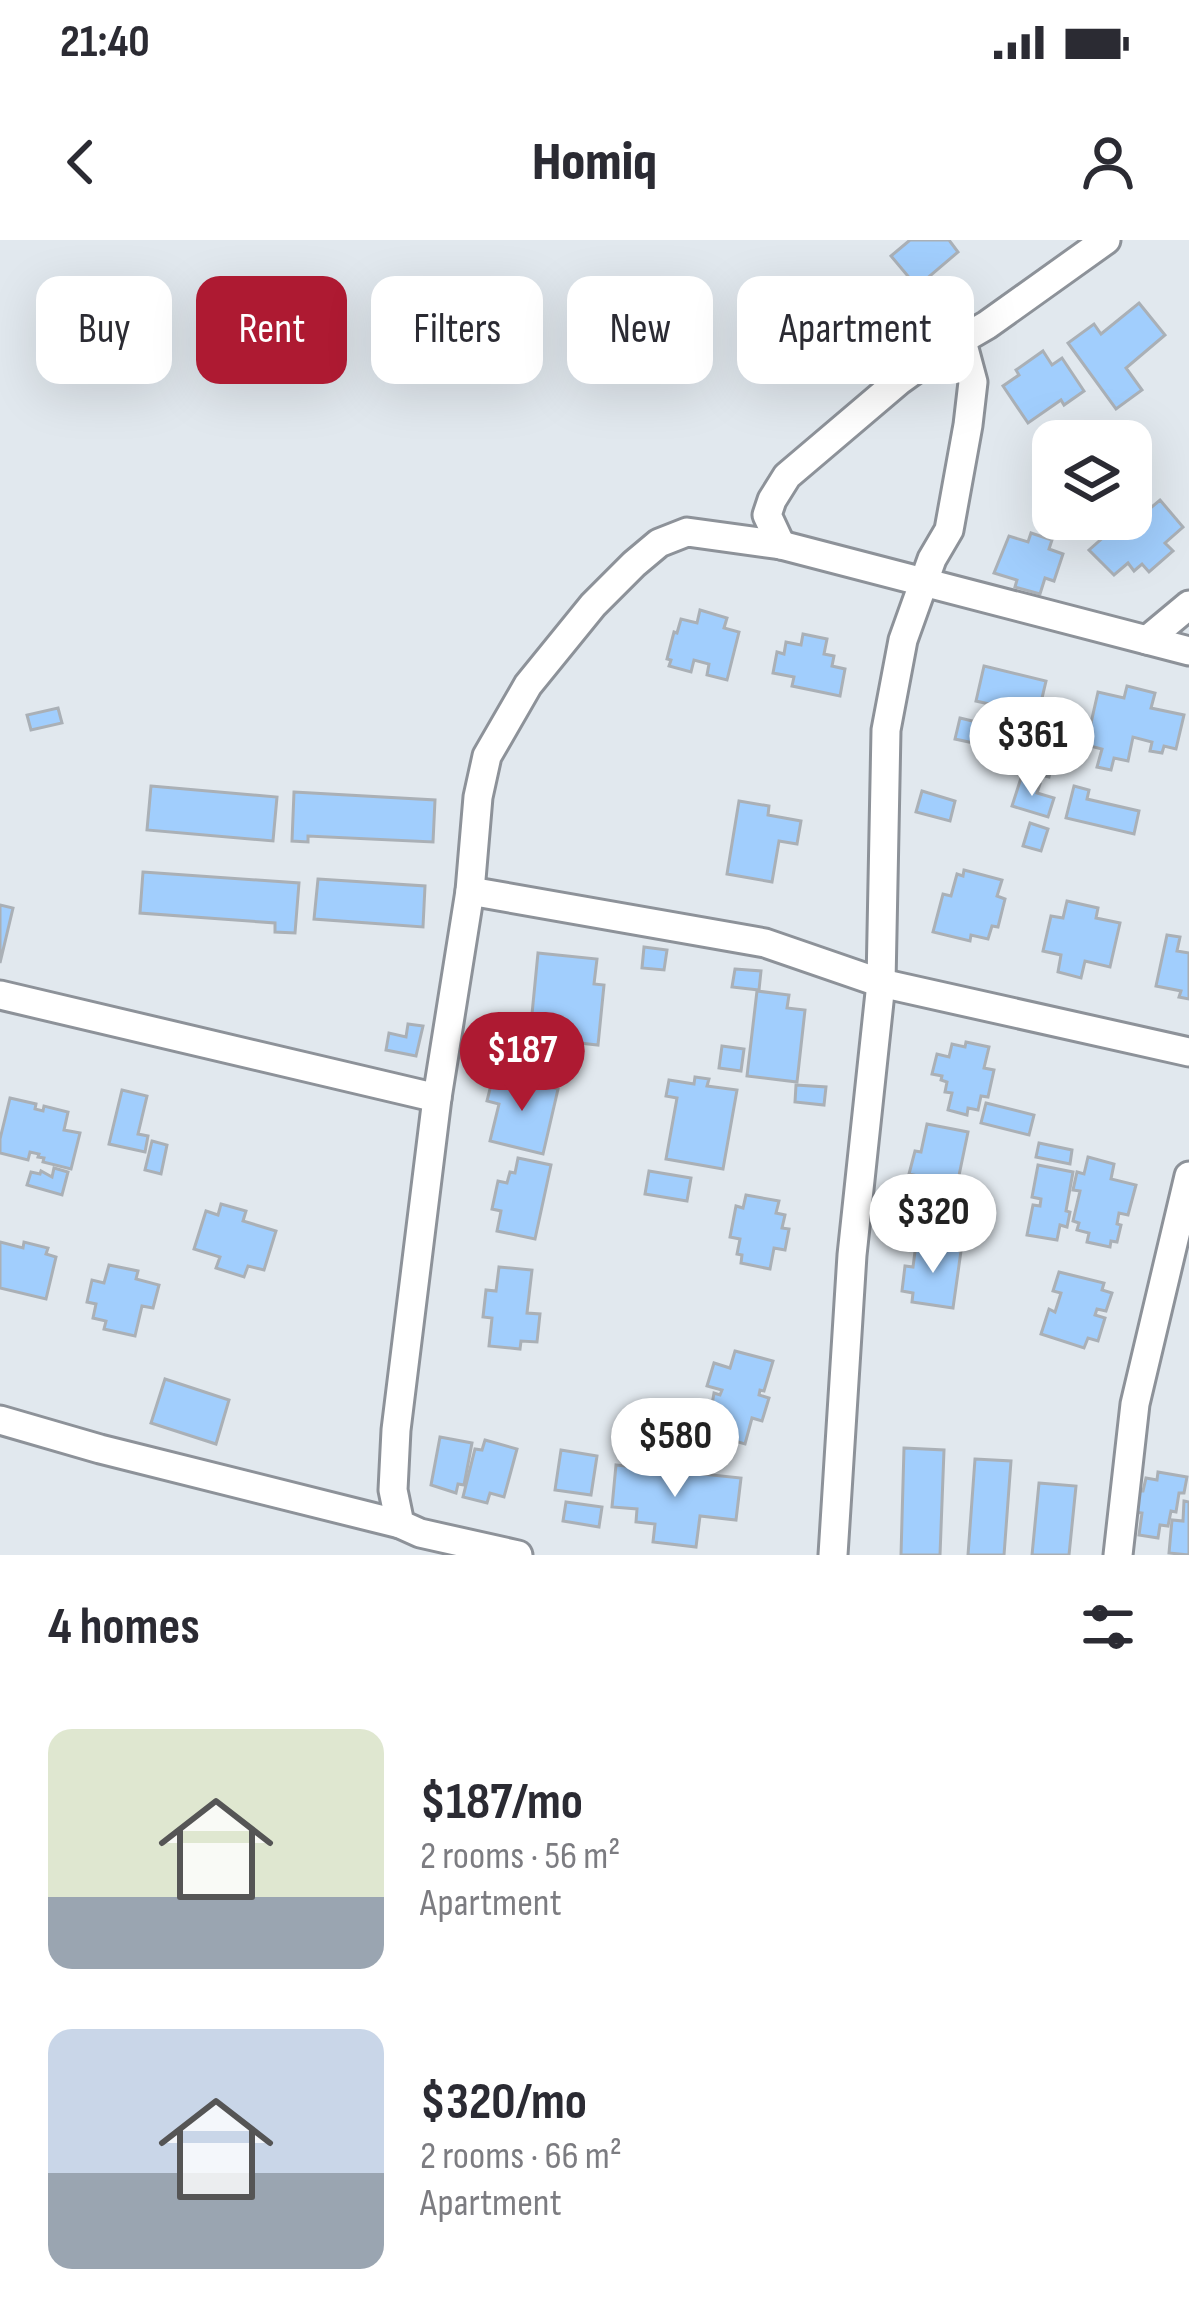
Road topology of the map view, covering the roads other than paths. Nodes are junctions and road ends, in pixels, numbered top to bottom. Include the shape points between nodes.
1 (1106, 240) edge
2 (974, 333) edge
3 (895, 384) edge
4 (973, 384) edge
5 (781, 545) junction
6 (922, 583) junction
7 (1189, 605) edge
8 (1148, 640) junction
9 (1189, 651) edge
10 (470, 891) junction
11 (881, 983) junction
12 (0, 995) edge
13 (1189, 1052) edge
14 (437, 1098) junction
15 (1189, 1176) edge
16 (0, 1420) edge
17 (400, 1524) junction
18 (518, 1555) edge
19 (833, 1555) edge
20 (1118, 1555) edge

1 - 2 street
3 - 5 street via 787,476 767,515
4 - 6 street via 949,530
5 - 6 street
5 - 10 street via 687,532 658,543 593,605 529,685 487,756
6 - 8 street
6 - 11 street via 886,730
7 - 8 street
8 - 9 street
10 - 11 street via 765,944
10 - 14 street
11 - 13 street
11 - 19 street via 852,1255
12 - 14 street
14 - 17 street via 396,1430
15 - 20 street via 1135,1404
16 - 17 street
17 - 18 street

